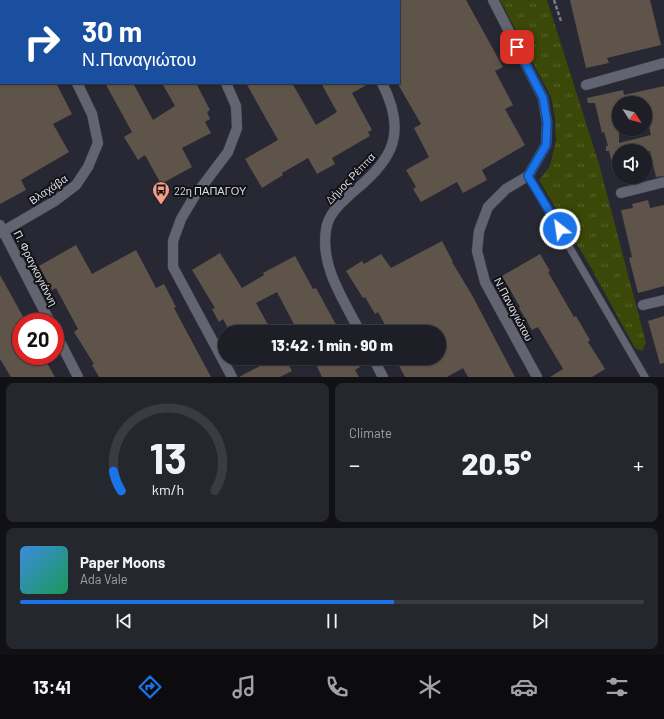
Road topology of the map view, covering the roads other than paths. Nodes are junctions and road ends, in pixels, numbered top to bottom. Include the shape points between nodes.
1 (493, 0) edge
2 (664, 63) edge
3 (77, 84) edge
4 (226, 84) edge
5 (382, 84) edge
6 (586, 84) dead end
7 (528, 176) junction
8 (664, 182) edge
9 (621, 193) dead end
10 (1, 230) edge
11 (664, 300) edge
12 (643, 305) dead end
13 (45, 313) edge
14 (356, 325) edge
15 (64, 350) edge
16 (377, 365) edge
17 (78, 377) edge
18 (232, 377) edge
19 (383, 377) edge
20 (536, 377) edge
21 (645, 377) edge

1 - 7 street, Ν.Παναγιώτου via 543,98 547,122 546,145
2 - 6 street
3 - 10 street, Βλαχάβα via 92,114 98,143 88,167 76,185 55,201
4 - 18 street via 236,106 237,128 228,152 181,219 173,241 172,267
5 - 14 street, Δήμος Ρέππα via 392,108 395,129 390,150 382,165 332,213 326,229 325,252 329,271
7 - 20 street, Ν.Παναγιώτου via 506,189 488,207 479,231 477,252 485,282
7 - 21 lane
8 - 9 street
10 - 13 street, Π. Φραγκογιάννη
11 - 12 street
15 - 17 street
16 - 19 street

